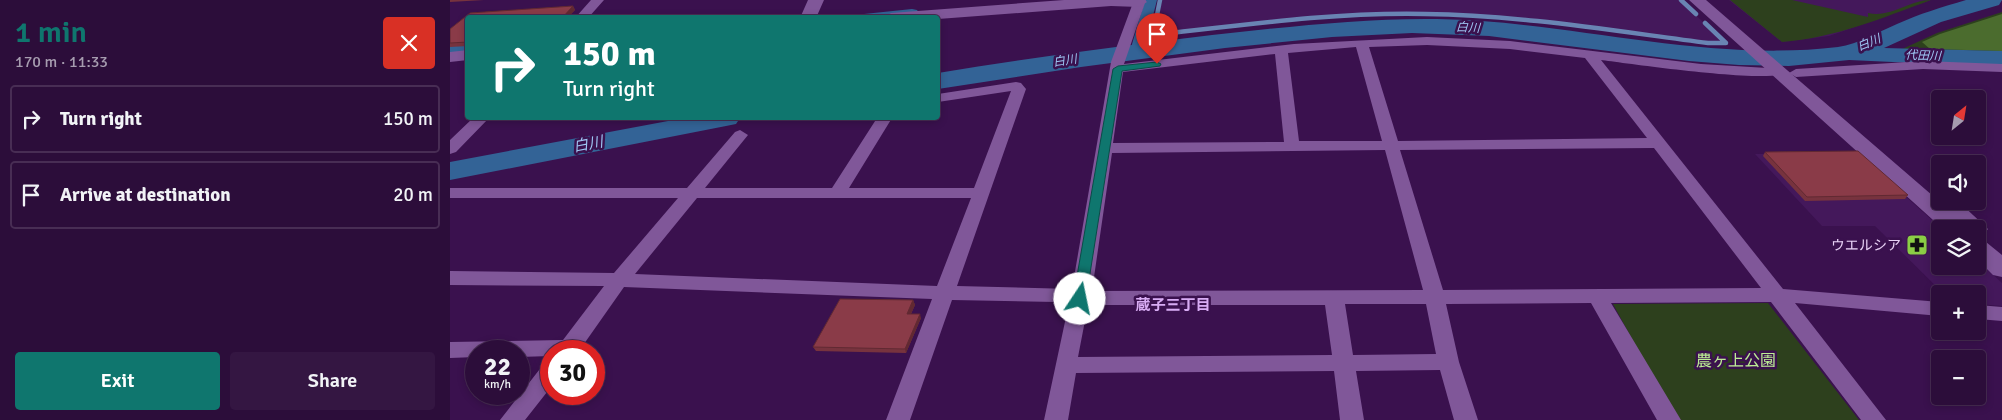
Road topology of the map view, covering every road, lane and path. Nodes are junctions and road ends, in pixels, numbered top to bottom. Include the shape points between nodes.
1 (598, 0) edge
2 (816, 0) edge
3 (1697, 0) edge
4 (1712, 0) edge
5 (1140, 1) edge
6 (584, 15) edge
7 (809, 15) edge
8 (930, 15) edge
9 (1362, 44) junction
10 (1281, 50) junction
11 (465, 55) edge
12 (1590, 55) junction
13 (450, 57) edge
14 (1119, 59) junction
15 (1776, 63) junction
16 (2002, 68) edge
17 (940, 98) edge
18 (479, 120) edge
19 (883, 120) edge
20 (740, 135) dead end
21 (1657, 143) junction
22 (1390, 146) junction
23 (1292, 147) junction
24 (1104, 148) junction
25 (450, 149) edge
26 (1931, 190) edge
27 (838, 192) junction
28 (450, 193) edge
29 (692, 193) junction
30 (980, 193) junction
31 (1955, 210) edge
32 (1946, 220) edge
33 (1966, 220) edge
34 (1986, 237) edge
35 (2002, 251) edge
36 (1986, 254) edge
37 (2002, 269) edge
38 (450, 278) edge
39 (619, 280) junction
40 (946, 293) junction
41 (1596, 295) junction
42 (1777, 295) junction
43 (1334, 298) junction
44 (1435, 298) junction
45 (1080, 299) junction
46 (1931, 308) edge
47 (1986, 313) edge
48 (2002, 314) edge
49 (575, 340) edge
50 (450, 350) edge
51 (540, 350) edge
52 (1448, 362) junction
53 (1343, 363) junction
54 (1066, 365) junction
55 (540, 385) edge
56 (512, 420) edge
57 (898, 420) edge
58 (1056, 420) edge
59 (1352, 420) edge
60 (1466, 420) edge
61 (1669, 420) edge
62 (1874, 420) edge

1 - 6 street
2 - 7 street
3 - 15 street
4 - 15 street
5 - 8 street
5 - 14 street
9 - 10 street
9 - 12 street via 1470,42
9 - 22 street
10 - 14 street
10 - 23 street
11 - 13 street
12 - 15 street via 1712,70
12 - 21 street
14 - 24 street
15 - 16 street
15 - 26 street
15 - 32 street
17 - 30 street via 1019,88
18 - 25 street
19 - 27 street
20 - 29 street
21 - 22 street
21 - 42 street
22 - 23 street
22 - 44 street
23 - 24 street
24 - 45 street
27 - 29 street
27 - 30 street
28 - 29 street
29 - 39 street
30 - 40 street
31 - 33 street
34 - 35 street
36 - 37 street
38 - 39 street
39 - 40 street
39 - 49 street
40 - 45 street via 1057,295
40 - 57 street
41 - 42 street
41 - 44 street
41 - 61 street
42 - 46 street
42 - 62 street
43 - 44 street
43 - 45 street
43 - 53 street
44 - 52 street
45 - 54 street
47 - 48 street
50 - 51 street
52 - 53 street
52 - 60 street
53 - 54 street
53 - 59 street
54 - 58 street
55 - 56 street

